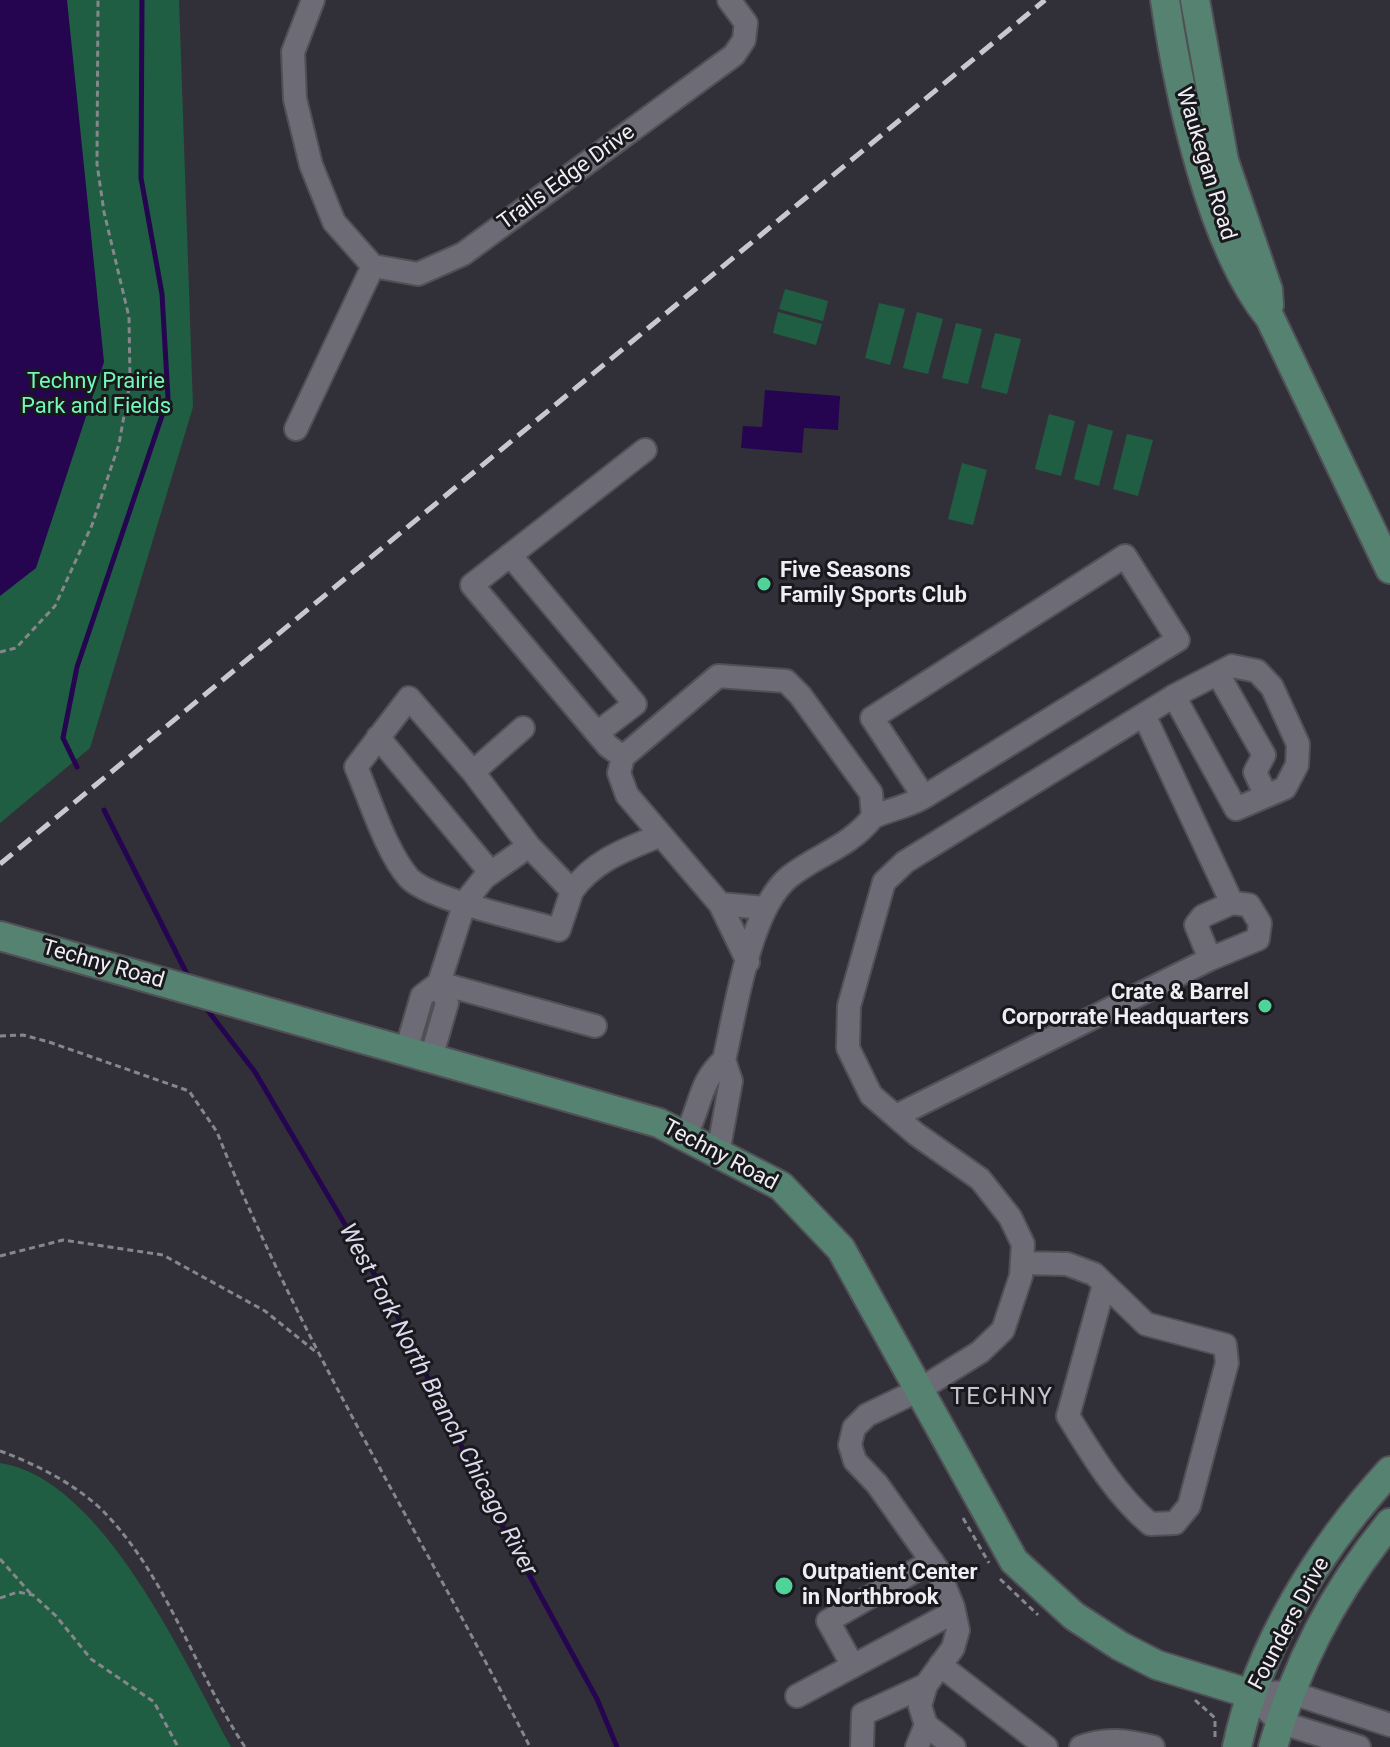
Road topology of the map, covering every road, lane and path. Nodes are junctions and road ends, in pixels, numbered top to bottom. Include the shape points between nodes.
1 (98, 0) edge
2 (313, 0) edge
3 (729, 0) edge
4 (1165, 0) edge
5 (1195, 0) edge
6 (373, 266) junction
7 (1270, 318) junction
8 (296, 429) dead end
9 (645, 450) dead end
10 (510, 555) junction
11 (1390, 569) edge
12 (0, 652) edge
13 (1218, 674) junction
14 (1174, 696) junction
15 (1144, 715) junction
16 (523, 728) dead end
17 (597, 733) junction
18 (378, 737) junction
19 (623, 757) junction
20 (473, 772) junction
21 (1266, 796) junction
22 (924, 797) junction
23 (873, 817) junction
24 (661, 835) junction
25 (529, 846) junction
26 (491, 873) junction
27 (572, 891) junction
28 (465, 902) junction
29 (1232, 903) junction
30 (720, 904) junction
31 (765, 908) junction
32 (0, 936) edge
33 (1210, 959) junction
34 (748, 962) junction
35 (439, 983) junction
36 (595, 1026) dead end
37 (0, 1036) edge
38 (419, 1055) junction
39 (724, 1060) junction
40 (896, 1116) junction
41 (685, 1136) junction
42 (718, 1153) junction
43 (0, 1256) edge
44 (1022, 1263) junction
45 (1104, 1285) junction
46 (319, 1354) junction
47 (919, 1390) junction
48 (0, 1451) edge
49 (1390, 1471) edge
50 (958, 1508) dead end
51 (1390, 1523) edge
52 (0, 1559) edge
53 (932, 1561) junction
54 (33, 1595) junction
55 (0, 1598) edge
56 (954, 1612) junction
57 (1048, 1623) dead end
58 (940, 1665) junction
59 (853, 1666) junction
60 (926, 1685) junction
61 (1289, 1692) junction
62 (1251, 1694) junction
63 (797, 1696) dead end
64 (1194, 1699) dead end
65 (926, 1725) junction
66 (1390, 1725) edge
67 (1276, 1734) edge
68 (178, 1747) edge
69 (245, 1747) edge
70 (530, 1747) edge
71 (862, 1747) edge
72 (917, 1747) edge
73 (954, 1747) edge
74 (1046, 1747) edge
75 (1081, 1747) edge
76 (1153, 1747) edge
77 (1215, 1747) edge
78 (1237, 1747) edge
79 (1359, 1747) edge

1 - 12 path via 97,164 129,317 130,382 115,458 55,606 16,648
2 - 6 street via 293,52 295,99 311,165 334,222
3 - 6 street, Trails Edge Drive via 746,23 744,40 734,55 463,254 418,274
4 - 7 main road, Waukegan Road via 1199,159 1250,294
5 - 7 main road, Waukegan Road via 1221,148 1268,290
6 - 8 street
7 - 11 main road, Waukegan Road
9 - 10 street
10 - 17 street via 472,585
10 - 17 street via 635,704
13 - 14 street
13 - 21 street via 1264,755 1255,772
13 - 21 street via 1232,666 1257,671 1272,687 1298,744 1297,765 1285,788
14 - 15 street
14 - 21 street via 1236,809
15 - 29 street
15 - 40 street via 914,856 884,882 849,1006 848,1048 871,1095
16 - 20 street
17 - 19 street
18 - 20 street via 409,698
18 - 26 street
18 - 28 street via 356,767 393,852 409,878 436,895
19 - 23 street via 718,676 786,681 871,793
19 - 24 street via 619,773 627,795
20 - 25 street
22 - 22 street via 1178,640 1125,556 872,718
22 - 23 street via 907,808
23 - 31 street via 856,837 788,878
24 - 27 street via 585,873
24 - 30 street
25 - 26 street
25 - 27 street
26 - 28 street
27 - 28 street via 559,930
28 - 35 street
29 - 33 street via 1203,916 1196,925
29 - 33 street via 1249,905 1260,923 1258,939
30 - 31 street
30 - 34 street
31 - 34 street
32 - 38 main road, Techny Road
33 - 40 street
34 - 39 street
35 - 36 street
35 - 38 street via 447,1003
37 - 46 path via 49,1042 189,1091 217,1132
38 - 41 main road, Techny Road via 659,1123
39 - 41 street via 706,1076 699,1111
39 - 42 street via 731,1081
40 - 44 street via 980,1179 1010,1217 1023,1244
41 - 42 main road, Techny Road
42 - 47 main road, Techny Road via 781,1186 841,1249
43 - 46 path via 63,1240 163,1255 265,1311
44 - 45 street via 1067,1264 1094,1274
44 - 47 street via 1003,1330 980,1352
45 - 45 street via 1146,1324 1225,1345 1227,1363 1189,1506 1175,1523 1150,1524 1131,1507 1068,1416
46 - 70 path
47 - 53 street via 867,1415 854,1428 850,1445 855,1461
47 - 62 main road, Techny Road via 1014,1561 1074,1616 1157,1665
48 - 69 path via 35,1463 103,1511 152,1579
49 - 62 main road, Founders Drive via 1364,1499 1304,1588
50 - 57 path via 1007,1589
51 - 61 main road, Founders Drive via 1346,1580
52 - 54 path
53 - 56 street
53 - 59 street via 828,1621
54 - 55 path via 18,1592
54 - 68 path via 91,1659 154,1702
56 - 58 street via 958,1630
56 - 59 street
58 - 60 street
58 - 74 street
59 - 63 street
60 - 65 street via 920,1706
60 - 71 street via 863,1714
61 - 62 street
61 - 66 street
61 - 67 main road, Founders Drive
62 - 67 street
62 - 78 main road, Founders Drive
64 - 77 path via 1215,1718
65 - 72 street
65 - 73 street
67 - 79 street
75 - 76 street via 1119,1740

